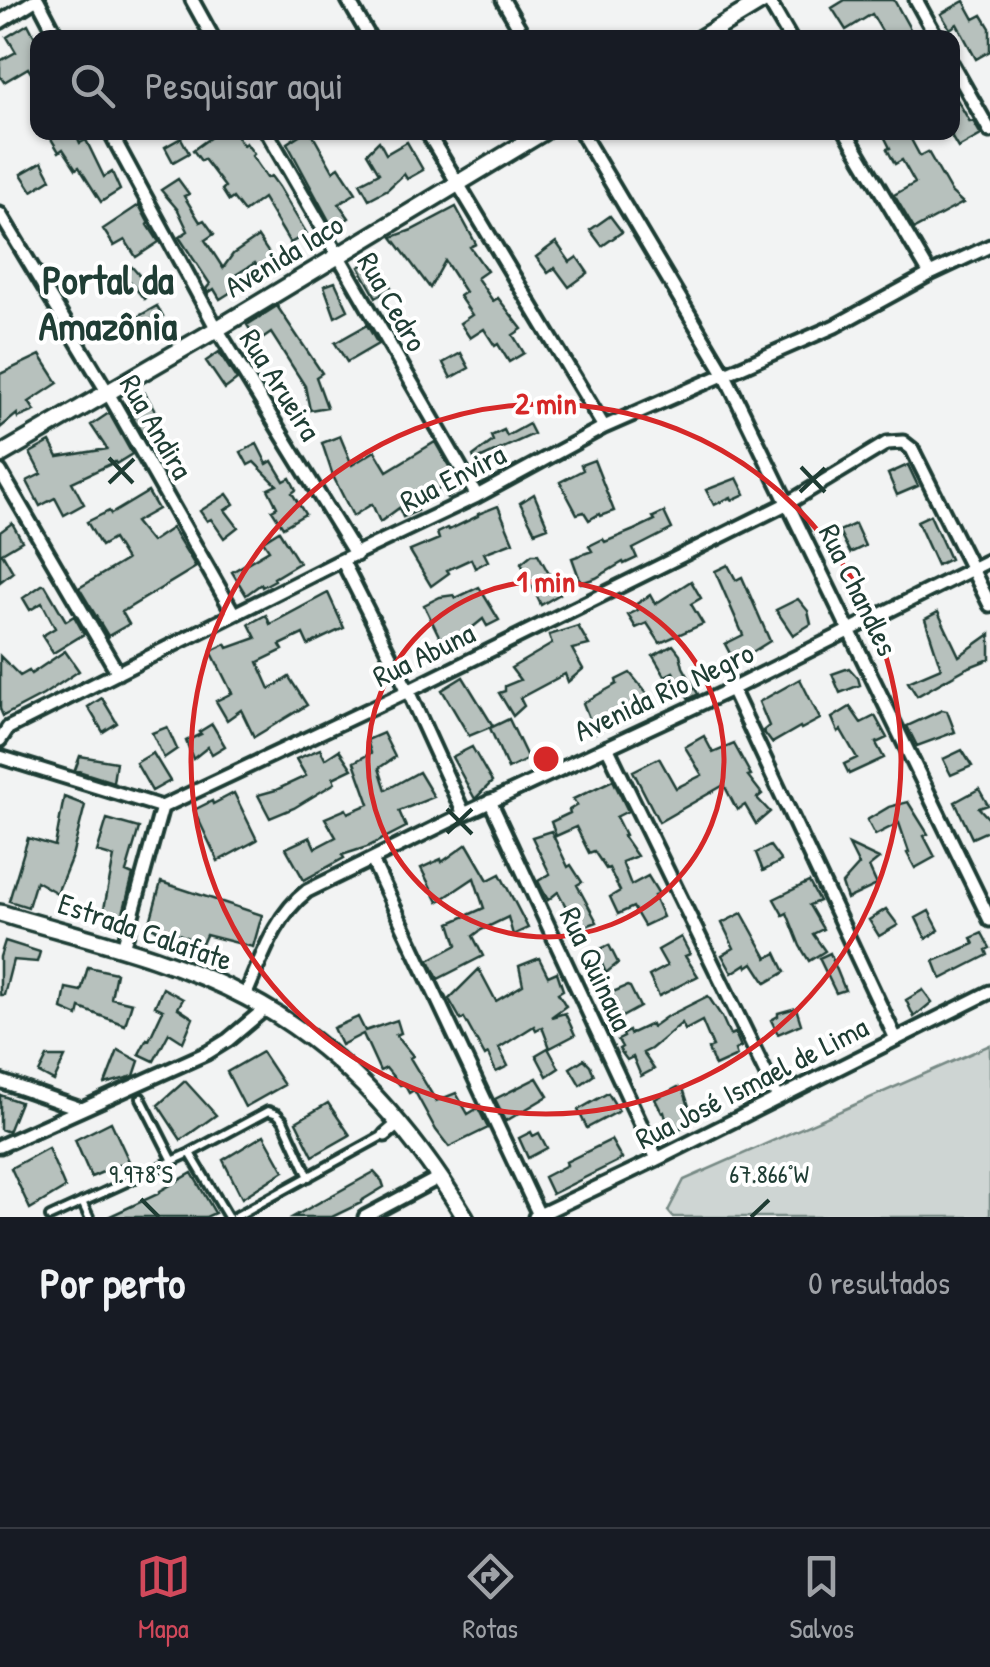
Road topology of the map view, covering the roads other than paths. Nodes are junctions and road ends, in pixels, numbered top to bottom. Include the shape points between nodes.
1 (36, 0) edge
2 (192, 0) edge
3 (348, 0) edge
4 (503, 0) edge
5 (766, 0) edge
6 (916, 0) edge
7 (0, 22) edge
8 (53, 30) edge
9 (209, 30) edge
10 (365, 30) edge
11 (520, 30) edge
12 (715, 30) edge
13 (785, 30) edge
14 (933, 30) edge
15 (960, 78) edge
16 (990, 130) edge
17 (114, 140) edge
18 (271, 140) edge
19 (432, 140) edge
20 (529, 140) edge
21 (586, 140) edge
22 (851, 140) edge
23 (457, 182) junction
24 (0, 214) edge
25 (990, 246) edge
26 (336, 256) junction
27 (930, 274) junction
28 (216, 329) junction
29 (724, 373) junction
30 (108, 393) junction
31 (604, 427) junction
32 (0, 455) edge
33 (0, 471) edge
34 (477, 496) junction
35 (788, 503) junction
36 (356, 555) junction
37 (342, 560) junction
38 (990, 560) edge
39 (973, 568) junction
40 (990, 605) edge
41 (234, 614) junction
42 (850, 630) junction
43 (118, 673) junction
44 (732, 689) junction
45 (408, 691) junction
46 (0, 716) edge
47 (8, 728) junction
48 (0, 740) edge
49 (606, 747) junction
50 (0, 757) edge
51 (490, 801) junction
52 (162, 807) junction
53 (464, 814) junction
54 (372, 860) junction
55 (0, 913) edge
56 (990, 920) edge
57 (124, 948) junction
58 (990, 992) edge
59 (245, 996) junction
60 (266, 1008) junction
61 (896, 1039) junction
62 (0, 1081) edge
63 (142, 1098) dead end
64 (778, 1098) junction
65 (81, 1109) junction
66 (399, 1123) junction
67 (385, 1135) joint
68 (0, 1146) edge
69 (190, 1153) junction
70 (657, 1159) junction
71 (173, 1161) junction
72 (308, 1177) junction
73 (440, 1177) junction
74 (82, 1202) junction
75 (537, 1216) edge
76 (50, 1217) edge
77 (89, 1217) edge
78 (232, 1217) edge
79 (365, 1217) edge
80 (465, 1217) edge

1 - 7 street
1 - 8 street
2 - 9 street
3 - 10 street
4 - 11 street
5 - 12 street
5 - 13 street
6 - 14 street
15 - 16 street
17 - 28 street, Rua Arueira
18 - 26 street, Rua Cedro
19 - 23 street
20 - 23 street, Avenida Iaco
21 - 29 street, Rua Chandles
22 - 27 street
23 - 26 street, Avenida Iaco
23 - 31 street
24 - 30 street, Rua Andira
25 - 27 street, Rua Envira
26 - 28 street, Avenida Iaco
26 - 34 street, Rua Cedro
27 - 29 street, Rua Envira via 835,326
28 - 30 street, Avenida Iaco
28 - 36 street, Rua Arueira
29 - 31 street, Rua Envira
29 - 35 street, Rua Chandles
30 - 32 street, Avenida Iaco
30 - 41 street, Rua Andira
31 - 34 street, Rua Envira
33 - 43 street
34 - 36 street, Rua Envira
35 - 39 street, Rua Abuna via 887,443 903,442
35 - 42 street, Rua Chandles
35 - 45 street, Rua Abuna
36 - 37 street, Rua Envira
37 - 41 street, Rua Envira
37 - 45 street
38 - 39 street, Avenida Rio Negro
39 - 40 street
39 - 42 street, Avenida Rio Negro
41 - 43 street, Rua Envira
42 - 44 street, Avenida Rio Negro
42 - 56 street, Rua Chandles
43 - 47 street, Rua Envira
44 - 49 street, Avenida Rio Negro
44 - 61 street
45 - 52 street, Rua Abuna
45 - 53 street
46 - 47 street
47 - 48 street, Rua Envira
49 - 51 street, Avenida Rio Negro
49 - 64 street
50 - 52 street
51 - 53 street, Avenida Rio Negro
51 - 70 street, Rua Quinaua
52 - 57 street
53 - 54 street, Avenida Rio Negro
54 - 59 street, Avenida Rio Negro via 294,902 280,917
54 - 75 street
55 - 57 street, Estrada Calafate
57 - 59 street, Estrada Calafate
58 - 61 street, Rua José Ismael de Lima
59 - 60 street, Estrada Calafate
60 - 65 street via 207,1053
60 - 66 street, Estrada Calafate via 339,1062
61 - 64 street, Rua José Ismael de Lima
62 - 65 street
63 - 71 lane
64 - 70 street, Rua José Ismael de Lima
65 - 68 street
66 - 67 street
66 - 73 street, Estrada Calafate
67 - 72 lane
69 - 71 lane
69 - 72 lane via 268,1111 283,1120
69 - 78 lane
70 - 75 street, Rua José Ismael de Lima
71 - 74 lane
72 - 78 lane
73 - 79 street
73 - 80 street, Estrada Calafate
74 - 76 lane
74 - 77 lane

